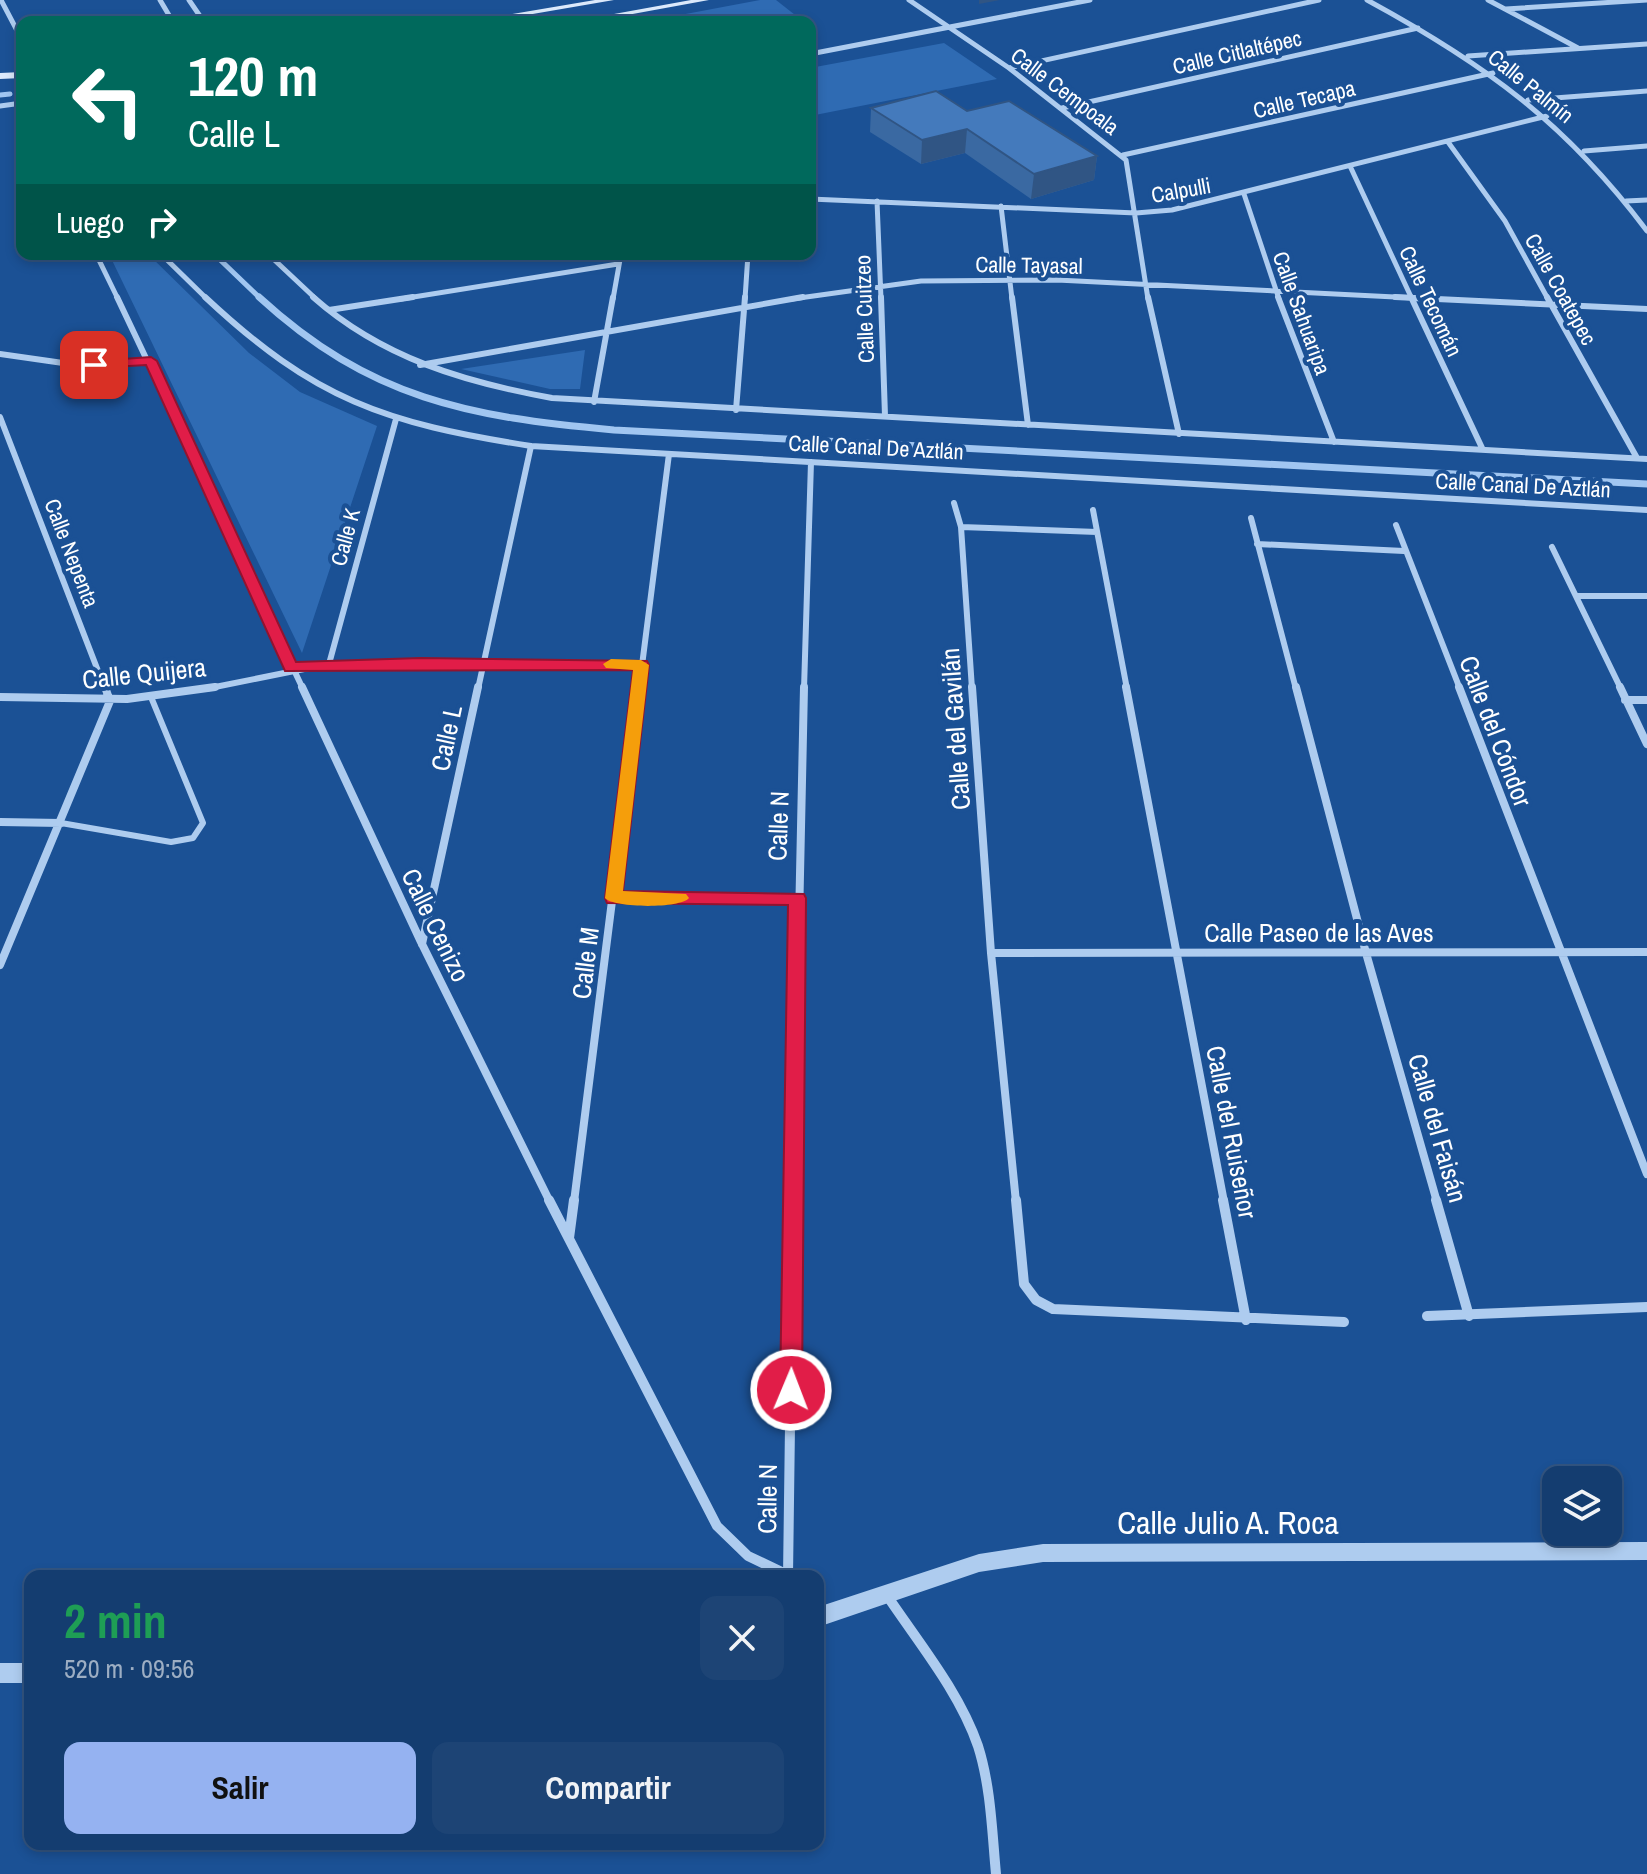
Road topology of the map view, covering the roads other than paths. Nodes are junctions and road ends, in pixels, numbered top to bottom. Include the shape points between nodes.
1 (1, 0) edge
2 (610, 0) edge
3 (705, 0) edge
4 (909, 0) edge
5 (1090, 0) edge
6 (1319, 0) edge
7 (1367, 0) edge
8 (1488, 0) edge
9 (1647, 0) edge
10 (1506, 9) junction
11 (508, 16) edge
12 (610, 16) edge
13 (1419, 27) junction
14 (16, 29) edge
15 (952, 29) junction
16 (1647, 44) edge
17 (1579, 48) junction
18 (816, 53) edge
19 (1468, 56) junction
20 (1009, 68) junction
21 (1493, 73) junction
22 (1647, 91) edge
23 (1528, 100) junction
24 (1062, 108) junction
25 (1547, 116) junction
26 (1448, 142) junction
27 (1647, 146) edge
28 (1584, 151) junction
29 (1123, 155) junction
30 (1350, 166) junction
31 (1244, 194) junction
32 (816, 199) edge
33 (1647, 200) edge
34 (877, 201) junction
35 (1626, 201) junction
36 (1001, 206) junction
37 (1136, 213) junction
38 (1647, 231) edge
39 (99, 260) edge
40 (167, 260) edge
41 (274, 260) edge
42 (619, 260) edge
43 (748, 260) edge
44 (618, 264) junction
45 (1012, 279) junction
46 (1145, 284) junction
47 (879, 285) junction
48 (1276, 291) junction
49 (1411, 295) junction
50 (1549, 302) junction
51 (744, 308) junction
52 (1647, 309) edge
53 (329, 310) junction
54 (606, 334) junction
55 (0, 354) edge
56 (151, 361) junction
57 (418, 365) junction
58 (594, 402) junction
59 (736, 410) junction
60 (885, 416) junction
61 (0, 417) edge
62 (396, 419) junction
63 (1028, 425) junction
64 (1179, 434) junction
65 (1334, 442) junction
66 (531, 446) junction
67 (1483, 450) junction
68 (669, 454) junction
69 (1637, 458) junction
70 (1647, 459) edge
71 (811, 462) junction
72 (954, 503) dead end
73 (1093, 510) dead end
74 (1647, 510) edge
75 (1251, 518) dead end
76 (1396, 525) dead end
77 (961, 527) junction
78 (1097, 532) junction
79 (1257, 544) junction
80 (1552, 547) dead end
81 (1404, 551) junction
82 (1578, 596) junction
83 (1647, 596) edge
84 (482, 663) junction
85 (329, 664) junction
86 (641, 665) junction
87 (290, 667) junction
88 (0, 697) edge
89 (151, 697) junction
90 (1625, 700) junction
91 (1647, 700) edge
92 (110, 701) junction
93 (1647, 744) edge
94 (0, 822) edge
95 (61, 823) junction
96 (614, 898) junction
97 (797, 898) junction
98 (422, 944) junction
99 (1561, 952) junction
100 (1647, 952) edge
101 (991, 953) junction
102 (1175, 953) junction
103 (1366, 953) junction
104 (0, 965) edge
105 (1647, 1174) edge
106 (569, 1238) junction
107 (1647, 1307) edge
108 (1427, 1316) dead end
109 (1469, 1316) junction
110 (1246, 1320) junction
111 (1344, 1322) dead end
112 (1647, 1551) edge
113 (775, 1570) edge
114 (788, 1570) edge
115 (885, 1593) junction
116 (824, 1615) edge
117 (0, 1673) edge
118 (24, 1673) edge
119 (996, 1874) edge

1 - 14 street
2 - 11 main road
3 - 12 main road
4 - 15 street, Calle Cempoala
5 - 15 street
6 - 20 street
7 - 13 street, Calle Palmín
8 - 10 street
9 - 10 street
10 - 17 street
13 - 19 street, Calle Palmín
13 - 24 street, Calle Citlaltépec
15 - 18 street
15 - 20 street, Calle Cempoala
16 - 17 street
17 - 19 street
19 - 21 street, Calle Palmín
20 - 24 street, Calle Cempoala
21 - 23 street, Calle Palmín
21 - 29 street, Calle Tecapa
22 - 23 street
23 - 25 street, Calle Palmín
24 - 29 street, Calle Cempoala
25 - 26 street, Calpulli
25 - 28 street, Calle Palmín
26 - 30 street, Calpulli
26 - 50 street, Calle Coatepec via 1497,209
27 - 28 street
28 - 35 street, Calle Palmín
29 - 37 street, Calle Cempoala
30 - 31 street, Calpulli
30 - 49 street, Calle Tecomán
31 - 37 street, Calpulli
31 - 48 street, Calle Sahuaripa
32 - 34 street, Calpulli
33 - 35 street
34 - 36 street, Calpulli
34 - 47 street, Calle Cuitzeo
35 - 38 street, Calle Palmín
36 - 37 street, Calpulli
36 - 45 street
37 - 46 street, Calle Cempoala
39 - 56 street, Calle Cenizo
40 - 62 street, Calle Canal De Aztlán via 207,300 302,376
41 - 53 street, Calle Canal De Aztlán
42 - 44 street
43 - 51 street
44 - 53 street
44 - 54 street
45 - 46 street, Calle Tayasal
45 - 47 street, Calle Tayasal
45 - 63 street
46 - 48 street, Calle Tayasal
46 - 64 street, Calle Cempoala
47 - 51 street, Calle Tayasal
47 - 60 street, Calle Cuitzeo
48 - 49 street, Calle Tayasal
48 - 65 street, Calle Sahuaripa
49 - 50 street, Calle Tayasal
49 - 67 street, Calle Tecomán
50 - 52 street, Calle Tayasal
50 - 69 street, Calle Coatepec
51 - 54 street, Calle Tayasal
51 - 59 street
53 - 57 street, Calle Canal De Aztlán
54 - 57 street, Calle Tayasal
54 - 58 street
55 - 56 street via 70,364
56 - 87 street, Calle Cenizo
57 - 58 street, Calle Canal De Aztlán via 511,391
58 - 59 street, Calle Canal De Aztlán
59 - 60 street, Calle Canal De Aztlán
60 - 63 street, Calle Canal De Aztlán
61 - 92 street, Calle Nepenta
62 - 66 street, Calle Canal De Aztlán
62 - 85 street, Calle K
63 - 64 street, Calle Canal De Aztlán
64 - 65 street, Calle Canal De Aztlán
65 - 67 street, Calle Canal De Aztlán
66 - 68 street, Calle Canal De Aztlán
66 - 84 street, Calle L
67 - 69 street, Calle Canal De Aztlán
68 - 71 street, Calle Canal De Aztlán
68 - 86 street, Calle M
69 - 70 street, Calle Canal De Aztlán
71 - 74 street, Calle Canal De Aztlán
71 - 97 street, Calle N
72 - 77 street, Calle del Gavilán
73 - 78 street
75 - 79 street
76 - 81 street, Calle del Cóndor
77 - 78 street
77 - 101 street, Calle del Gavilán
78 - 102 street
79 - 81 street
79 - 103 street
80 - 82 street
81 - 99 street, Calle del Cóndor
82 - 83 street
82 - 90 street
84 - 85 street, Calle Quijera
84 - 86 street, Calle Quijera
84 - 98 street, Calle L
85 - 87 street, Calle Quijera
86 - 96 street, Calle M
87 - 89 street, Calle Quijera
87 - 98 street, Calle Cenizo
88 - 92 street, Calle Quijera
89 - 92 street, Calle Quijera
89 - 95 lane via 203,823 193,838 171,842
90 - 91 street
90 - 93 street
92 - 95 street
94 - 95 street
95 - 104 street
96 - 97 street
96 - 106 street, Calle M
97 - 114 street, Calle N
98 - 106 street, Calle Cenizo
99 - 100 street, Calle Paseo de las Aves
99 - 103 street, Calle Paseo de las Aves
99 - 105 street
101 - 102 street, Calle Paseo de las Aves
101 - 110 street via 1029,1295 1053,1309
102 - 103 street, Calle Paseo de las Aves
102 - 110 street, Calle del Ruiseñor
103 - 109 street, Calle del Faisán
106 - 113 street, Calle Cenizo via 717,1526 735,1549
107 - 109 street
108 - 109 street
110 - 111 street
112 - 115 street, Calle Julio A. Roca via 1043,1553 979,1563
115 - 116 street, Calle Julio A. Roca
115 - 119 street via 972,1731 986,1778
117 - 118 street

